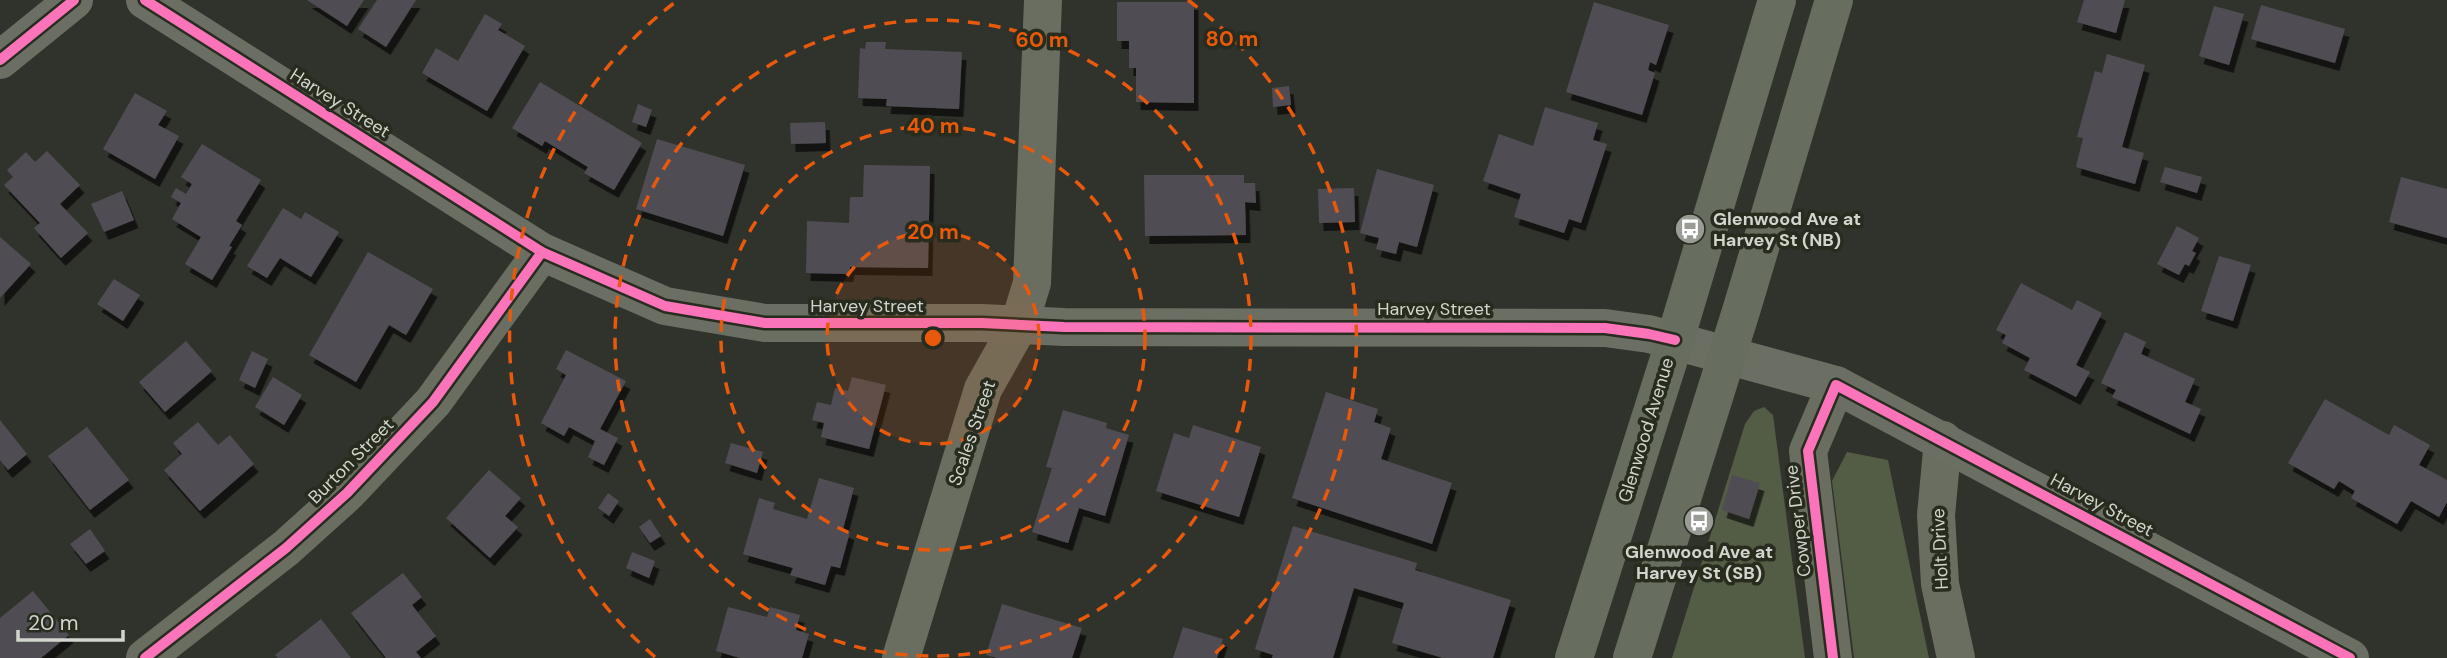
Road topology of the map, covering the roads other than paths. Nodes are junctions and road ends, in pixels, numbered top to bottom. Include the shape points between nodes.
1 (74, 0) edge
2 (145, 0) edge
3 (1043, 0) edge
4 (1777, 0) edge
5 (1834, 0) edge
6 (0, 60) edge
7 (542, 252) junction
8 (1019, 325) junction
9 (1675, 340) junction
10 (1727, 355) junction
11 (1836, 385) junction
12 (1943, 440) junction
13 (145, 658) edge
14 (901, 658) edge
15 (1574, 658) edge
16 (1632, 658) edge
17 (1833, 658) edge
18 (1956, 658) edge
19 (2350, 658) edge

1 - 6 street
2 - 7 street, Harvey Street
3 - 8 street, Scales Street via 1032,283
4 - 9 main road, Glenwood Avenue
5 - 10 main road
7 - 8 street, Harvey Street via 665,306 765,323
7 - 13 street, Burton Street via 433,402 347,494
8 - 9 street, Harvey Street via 1605,328
8 - 14 street, Scales Street via 983,389
9 - 10 street, Harvey Street
9 - 15 main road, Glenwood Avenue
10 - 11 street, Harvey Street
10 - 16 main road
11 - 12 street, Harvey Street
11 - 17 street, Cowper Drive via 1808,451
12 - 18 street, Holt Drive via 1937,542 1940,584
12 - 19 street, Harvey Street

